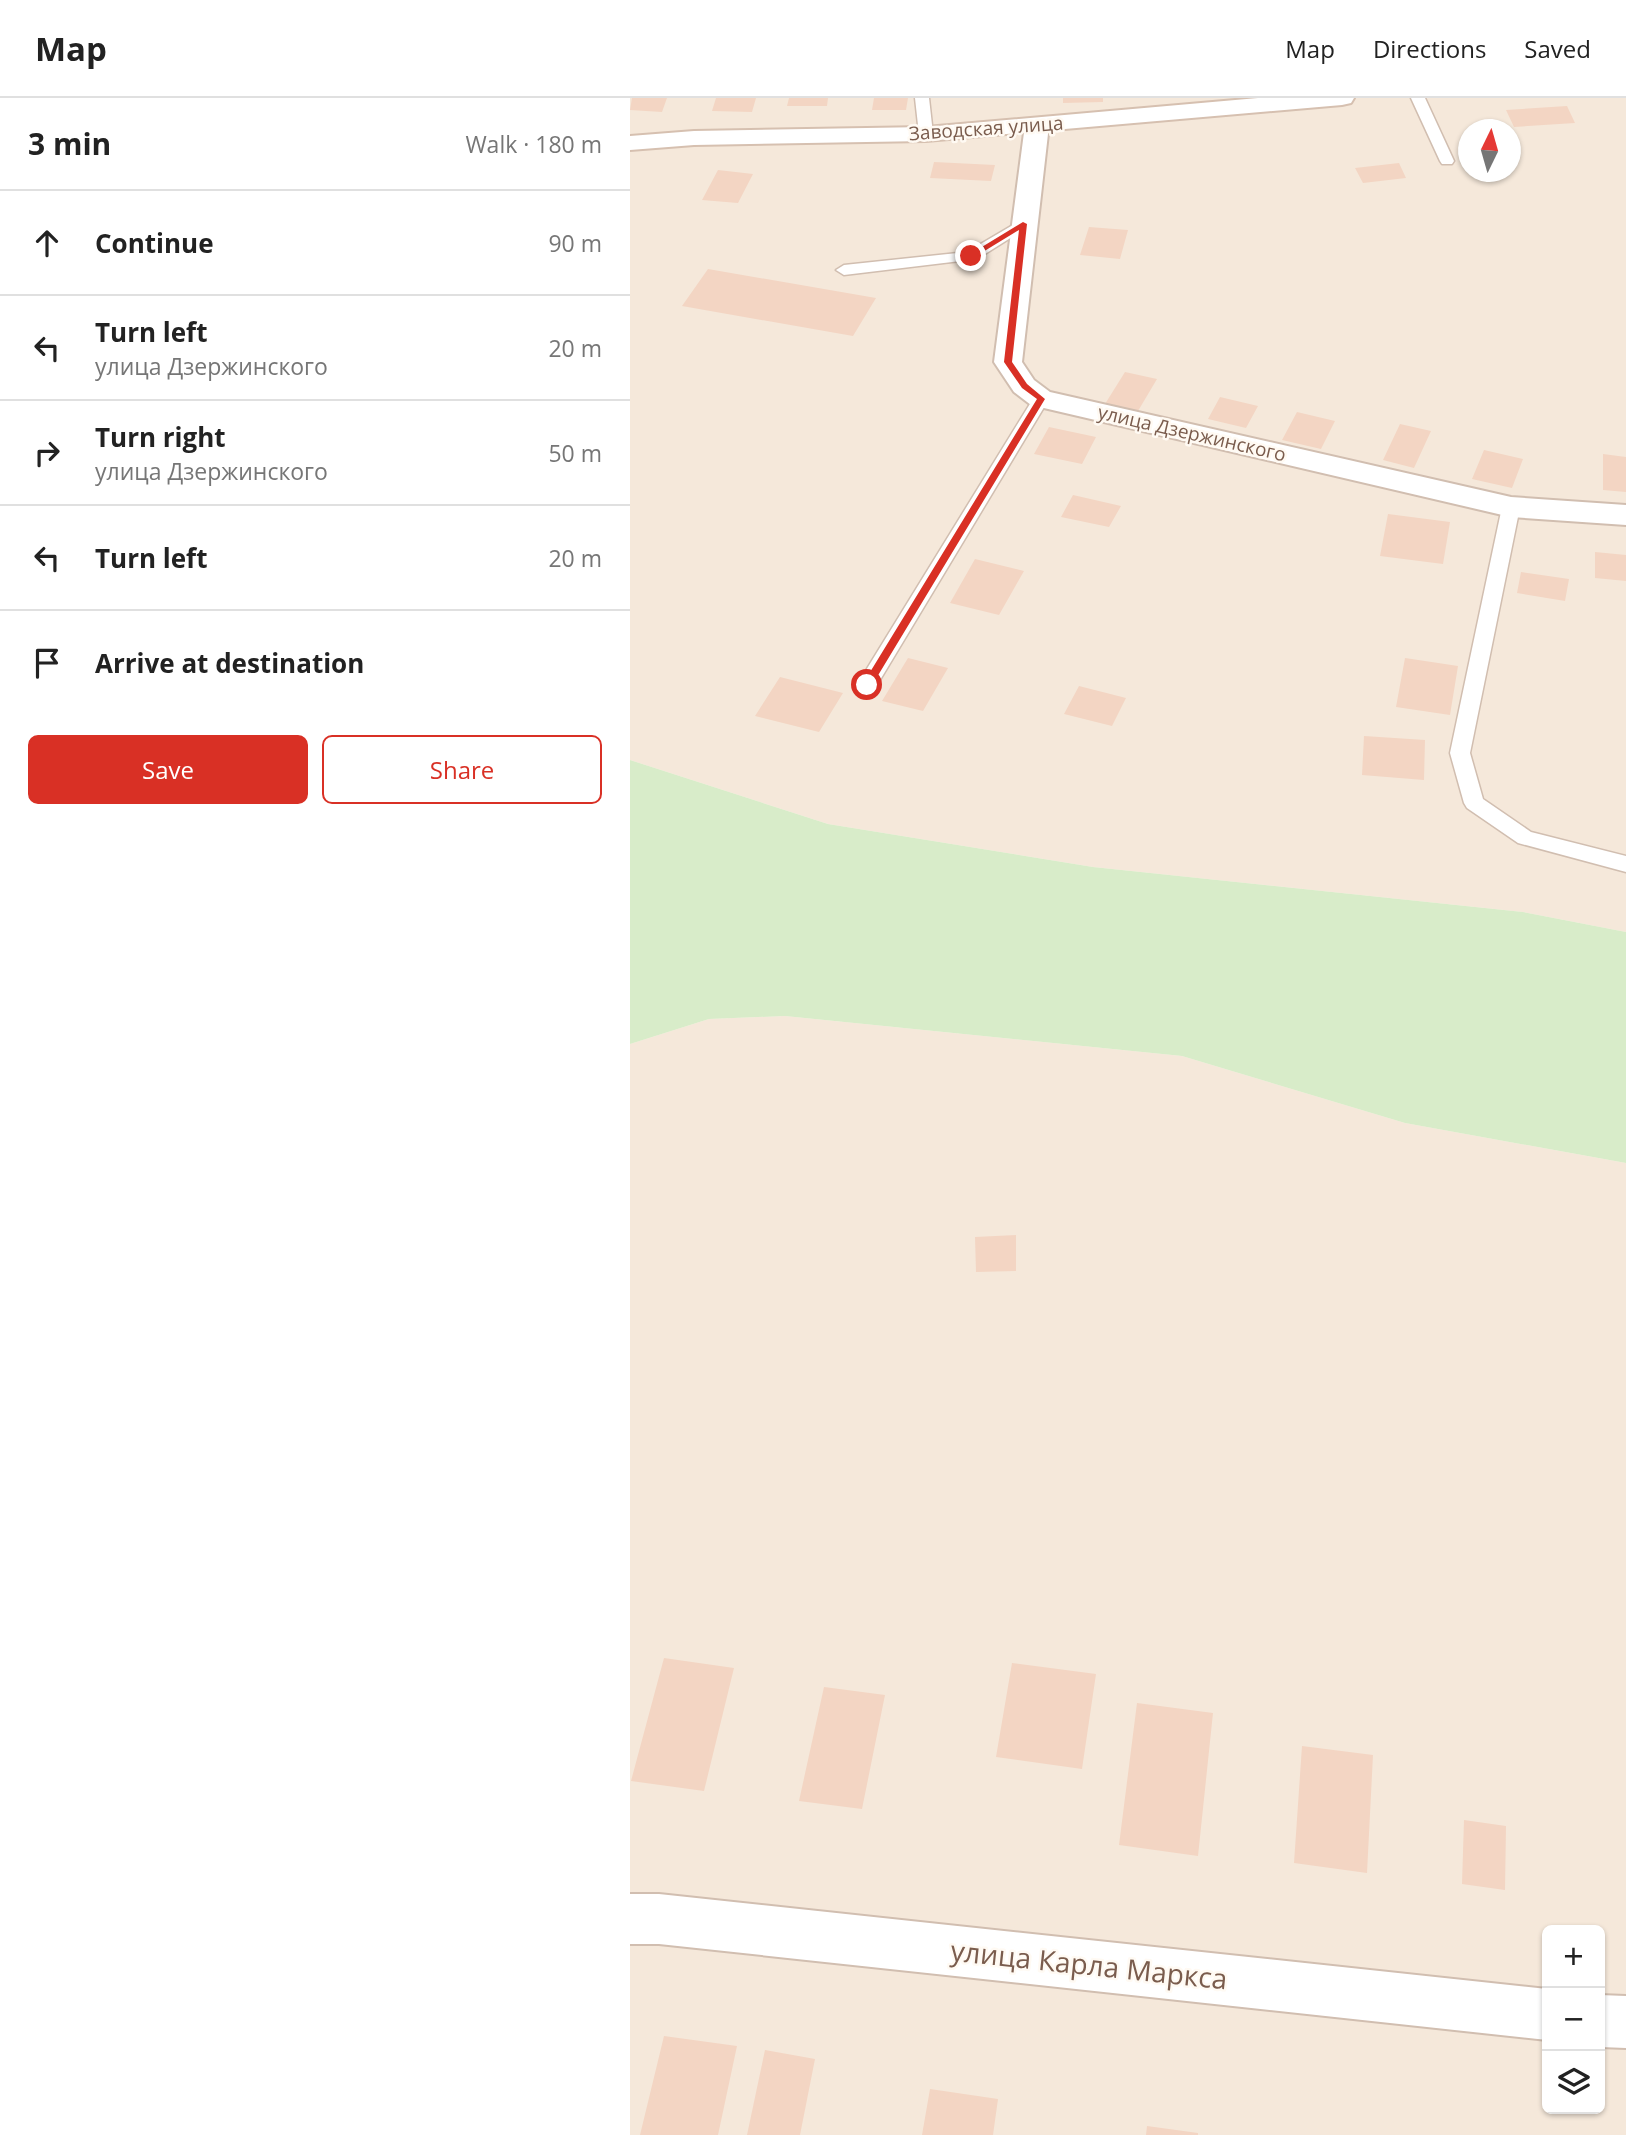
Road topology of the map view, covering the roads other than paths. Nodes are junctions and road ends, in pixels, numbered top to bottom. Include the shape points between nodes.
1 (922, 98) edge
2 (1342, 98) edge
3 (1418, 98) edge
4 (1037, 125) junction
5 (926, 134) junction
6 (630, 143) edge
7 (1447, 160) dead end
8 (1023, 224) junction
9 (844, 270) dead end
10 (1041, 399) junction
11 (1511, 507) junction
12 (1626, 515) edge
13 (867, 685) dead end
14 (1626, 864) edge
15 (630, 1919) edge
16 (1542, 2014) edge
17 (1605, 2021) edge
18 (1626, 2022) edge

1 - 5 lane
2 - 4 street, Заводская улица
3 - 7 lane
4 - 5 street, Заводская улица
4 - 8 street
5 - 6 street, Заводская улица
8 - 9 lane via 971,256
8 - 10 street via 1008,362 1024,386
10 - 11 street, улица Дзержинского
10 - 13 lane
11 - 12 street, улица Дзержинского
11 - 14 lane via 1460,753 1474,803 1525,838
15 - 16 street, улица Карла Маркса
17 - 18 street

